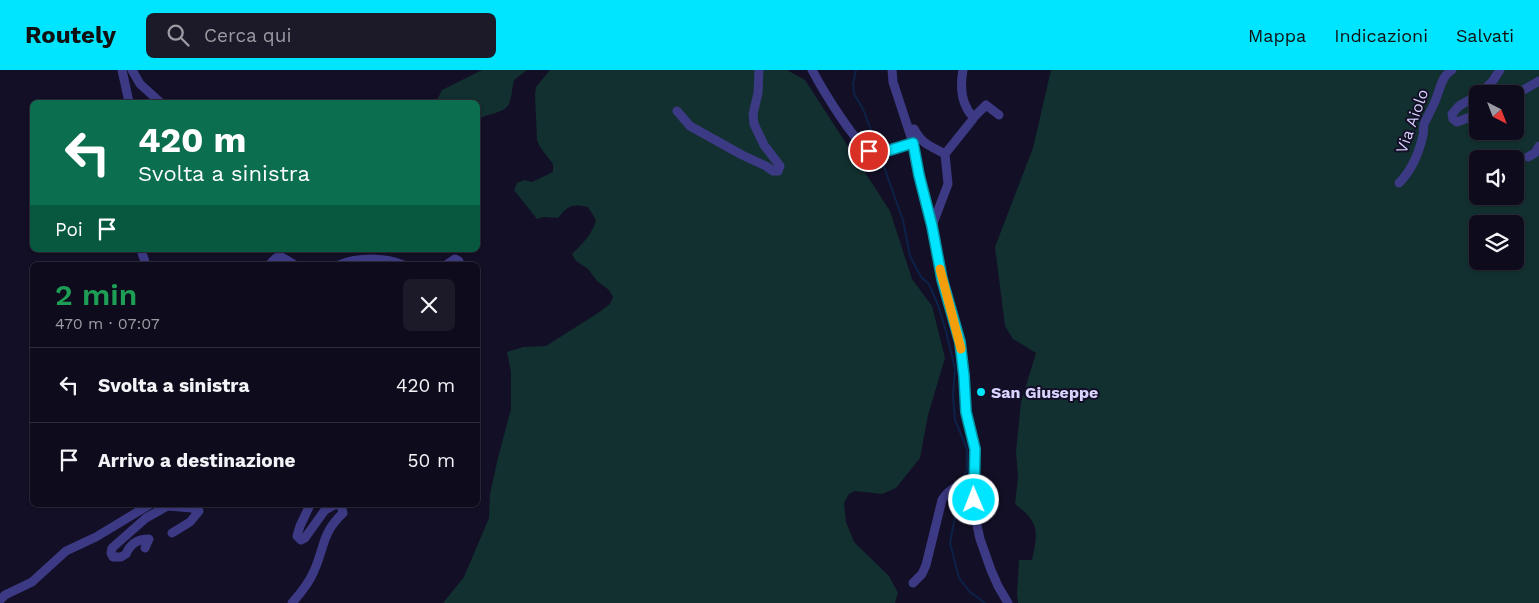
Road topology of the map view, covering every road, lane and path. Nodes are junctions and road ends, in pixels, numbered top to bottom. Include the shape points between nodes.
1 (122, 70) edge
2 (132, 70) edge
3 (759, 70) edge
4 (812, 70) edge
5 (892, 70) edge
6 (963, 70) edge
7 (1452, 70) edge
8 (1500, 70) edge
9 (1539, 81) edge
10 (1488, 85) edge
11 (1524, 90) edge
12 (129, 100) edge
13 (158, 100) edge
14 (1469, 100) edge
15 (677, 111) dead end
16 (999, 115) dead end
17 (973, 117) junction
18 (1469, 118) edge
19 (909, 129) junction
20 (913, 143) junction
21 (1539, 146) edge
22 (945, 154) junction
23 (1528, 157) dead end
24 (1399, 183) dead end
25 (932, 226) junction
26 (271, 262) edge
27 (290, 262) edge
28 (346, 262) edge
29 (395, 262) edge
30 (450, 262) edge
31 (459, 262) edge
32 (969, 484) junction
33 (146, 507) edge
34 (165, 507) edge
35 (180, 507) edge
36 (309, 507) edge
37 (332, 507) edge
38 (342, 507) edge
39 (172, 533) dead end
40 (145, 548) dead end
41 (913, 583) dead end
42 (0, 600) edge
43 (292, 603) edge
44 (1008, 603) edge

1 - 12 street
2 - 13 street via 140,84
3 - 15 street via 754,124 764,145 780,166 778,171 690,126
4 - 20 street via 844,122 869,151 879,154
5 - 19 street
6 - 17 street via 961,87 965,107
7 - 24 street, Via Aiolo via 1442,79 1412,164
8 - 10 street
9 - 11 street
14 - 18 street via 1452,114 1458,122
16 - 17 street via 986,105
17 - 22 street
19 - 20 street
19 - 22 street via 914,129 925,144
20 - 25 street
21 - 23 street
22 - 25 street via 948,184
25 - 32 street via 942,279 960,342 966,412 975,449
26 - 27 street via 280,256
28 - 29 street
30 - 31 street via 455,258
32 - 41 street via 954,488 942,500 926,565
32 - 44 street via 980,540
33 - 42 street via 66,551 32,582
34 - 40 street via 146,518 112,548 111,553 120,557 136,542 149,539
35 - 39 street via 200,511
36 - 37 street via 300,526 298,536 301,540 325,510
38 - 43 street via 343,513 327,532 313,573

